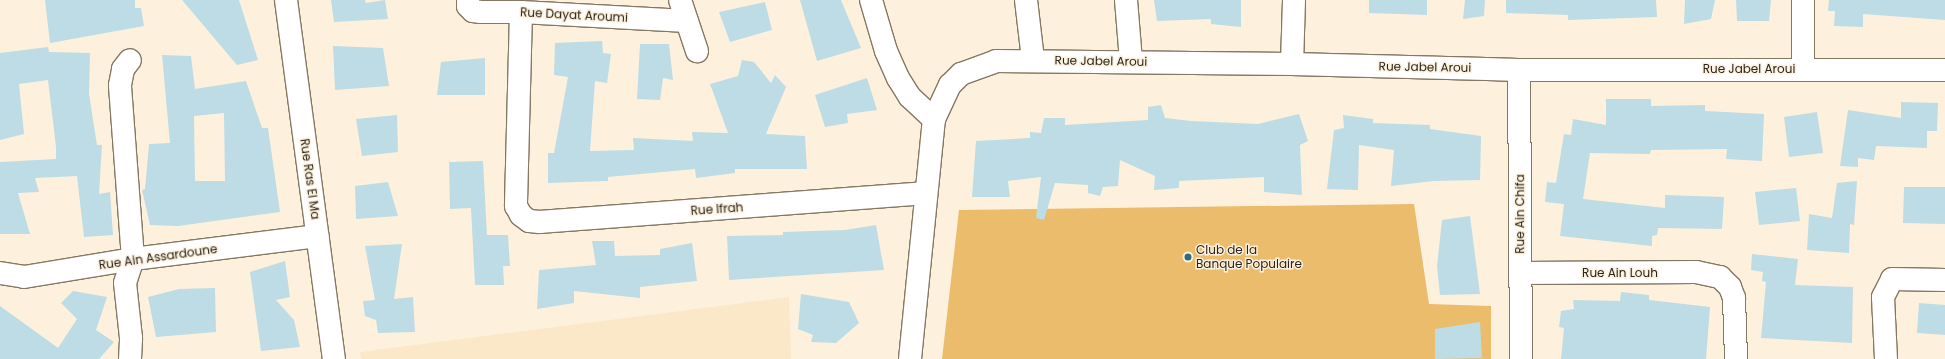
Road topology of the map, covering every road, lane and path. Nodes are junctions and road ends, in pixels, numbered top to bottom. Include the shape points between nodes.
1 (286, 0) edge
2 (468, 0) edge
3 (680, 0) edge
4 (871, 0) edge
5 (1026, 0) edge
6 (1126, 0) edge
7 (1294, 0) edge
8 (1803, 0) edge
9 (521, 12) junction
10 (687, 21) junction
11 (697, 50) dead end
12 (130, 60) dead end
13 (1033, 60) junction
14 (1131, 61) junction
15 (1292, 64) junction
16 (1803, 69) junction
17 (1519, 70) junction
18 (1945, 70) edge
19 (934, 119) junction
20 (926, 193) junction
21 (318, 236) junction
22 (134, 260) junction
23 (0, 273) edge
24 (1520, 273) junction
25 (1945, 280) edge
26 (130, 359) edge
27 (334, 359) edge
28 (910, 359) edge
29 (1521, 359) edge
30 (1736, 359) edge
31 (1886, 359) edge

1 - 21 street, Rue Ras El Ma
2 - 9 street, Rue Dayat Aroumi via 468,6 473,11
3 - 10 street
4 - 19 street via 886,51 898,78 910,97
5 - 13 street
6 - 14 street
7 - 15 street
8 - 16 street
9 - 10 street, Rue Dayat Aroumi
9 - 20 street, Rue Ifrah via 516,206 525,218 540,222
10 - 11 street
12 - 22 street via 123,69 120,85
13 - 14 street, Rue Jabel Aroui
13 - 19 street, Rue Jabel Aroui via 996,61 962,74 950,85
14 - 15 street, Rue Jabel Aroui
15 - 17 street, Rue Jabel Aroui
16 - 17 street, Rue Jabel Aroui
16 - 18 street, Rue Jabel Aroui
17 - 24 street, Rue Ain Chifa
19 - 20 street, Rue Jabel Aroui
20 - 28 street, Rue Jabel Aroui
21 - 22 street, Rue Ain Assardoune
21 - 27 street, Rue Ras El Ma
22 - 23 street, Rue Ain Assardoune via 24,277
22 - 26 street via 125,283 131,338
24 - 29 street, Rue Ain Chifa
24 - 30 street, Rue Ain Louh via 1696,272 1720,277 1730,287 1734,298
25 - 31 street via 1892,279 1884,297

